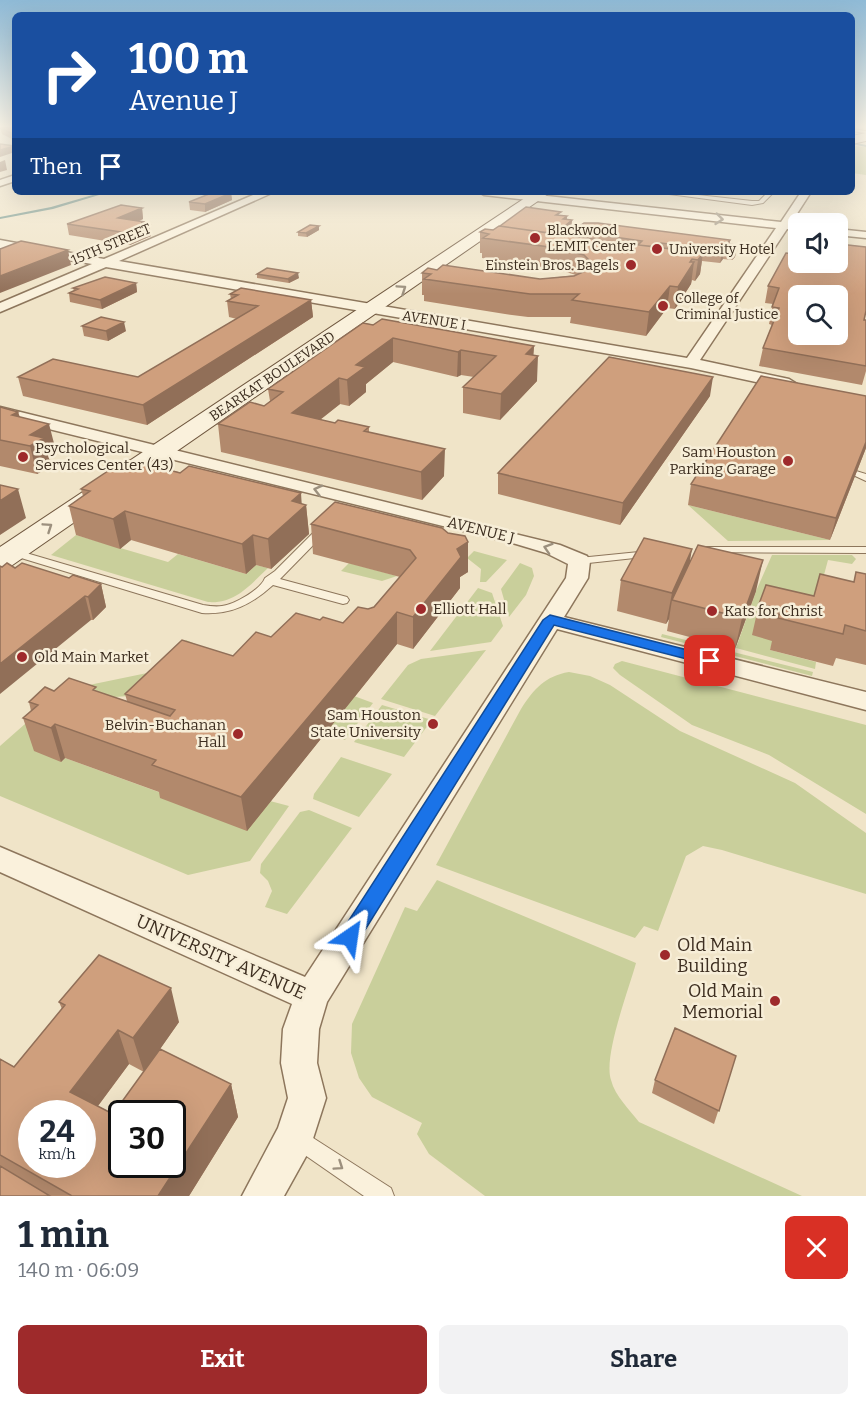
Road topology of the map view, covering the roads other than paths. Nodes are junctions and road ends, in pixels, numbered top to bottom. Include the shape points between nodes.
1 (261, 195) edge
2 (540, 195) edge
3 (684, 195) edge
4 (768, 195) edge
5 (804, 195) edge
6 (784, 226) junction
7 (788, 226) edge
8 (848, 233) edge
9 (866, 235) edge
10 (0, 244) edge
11 (106, 262) junction
12 (0, 308) edge
13 (372, 310) junction
14 (691, 363) junction
15 (799, 387) edge
16 (0, 412) edge
17 (159, 451) junction
18 (331, 521) edge
19 (866, 550) edge
20 (689, 551) edge
21 (665, 553) edge
22 (6, 556) edge
23 (579, 561) junction
24 (269, 580) junction
25 (343, 600) dead end
26 (550, 620) junction
27 (866, 701) edge
28 (0, 859) edge
29 (312, 996) junction
30 (296, 1137) junction
31 (262, 1196) edge
32 (383, 1196) edge

1 - 11 street, 15TH STREET
2 -> 6 street
13 -> 2 street, BEARKAT BOULEVARD
3 - 4 lane via 757,203
5 - 6 street
6 - 7 street
6 - 14 street
8 - 9 street
10 - 11 street, AVENUE I
11 - 12 street, 15TH STREET
11 - 13 street, AVENUE I
13 - 14 street, AVENUE I
13 - 17 street, BEARKAT BOULEVARD
14 - 15 street, AVENUE I
16 - 17 street, AVENUE J
22 -> 17 street, BEARKAT BOULEVARD
23 -> 17 street, AVENUE J via 523,540 350,503
18 - 24 lane
19 - 20 lane
21 - 23 lane
22 - 24 lane via 217,611 253,597
23 - 26 street via 577,578
24 - 25 lane
26 - 27 street
26 - 29 street
28 - 29 street, UNIVERSITY AVENUE
29 - 30 street, UNIVERSITY AVENUE via 301,1029 299,1064 307,1098
30 - 31 street, UNIVERSITY AVENUE
30 -> 32 lane

